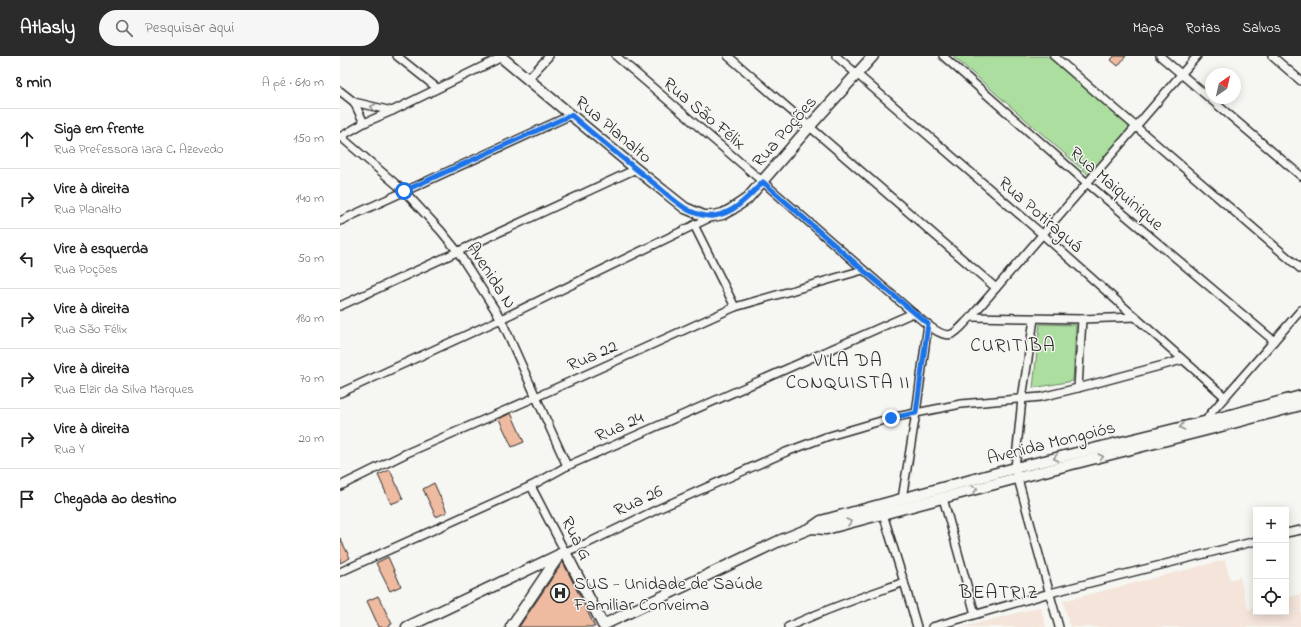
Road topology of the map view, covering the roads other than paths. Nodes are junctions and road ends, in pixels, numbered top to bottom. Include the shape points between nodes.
1 (397, 56) edge
2 (549, 56) edge
3 (616, 56) edge
4 (728, 56) edge
5 (836, 56) edge
6 (873, 56) edge
7 (943, 56) edge
8 (1054, 56) edge
9 (1160, 56) edge
10 (1197, 56) edge
11 (1272, 56) edge
12 (501, 57) edge
13 (857, 74) junction
14 (1181, 74) junction
15 (528, 79) junction
16 (1301, 80) edge
17 (437, 88) junction
18 (340, 91) edge
19 (354, 102) junction
20 (392, 111) junction
21 (571, 115) junction
22 (364, 123) junction
23 (810, 126) junction
24 (1136, 127) junction
25 (340, 137) edge
26 (636, 170) junction
27 (1301, 176) edge
28 (763, 182) junction
29 (1087, 183) junction
30 (404, 191) junction
31 (713, 216) junction
32 (340, 221) edge
33 (694, 225) junction
34 (1042, 234) junction
35 (458, 252) junction
36 (1301, 269) edge
37 (863, 270) junction
38 (996, 288) junction
39 (340, 306) edge
40 (735, 307) junction
41 (1301, 310) edge
42 (913, 313) junction
43 (971, 317) junction
44 (1136, 317) junction
45 (501, 319) junction
46 (1034, 319) junction
47 (1082, 319) junction
48 (928, 324) junction
49 (1274, 341) junction
50 (1182, 360) junction
51 (1078, 388) junction
52 (340, 393) edge
53 (1301, 396) edge
54 (536, 397) junction
55 (1224, 397) junction
56 (1022, 400) junction
57 (1301, 405) edge
58 (916, 413) junction
59 (1209, 425) junction
60 (567, 466) junction
61 (1016, 473) junction
62 (340, 486) edge
63 (531, 486) junction
64 (943, 498) junction
65 (902, 499) junction
66 (882, 514) junction
67 (812, 528) junction
68 (1301, 530) edge
69 (1289, 532) edge
70 (1253, 542) edge
71 (563, 553) junction
72 (340, 572) edge
73 (904, 582) junction
74 (1050, 593) junction
75 (976, 614) junction
76 (603, 626) edge
77 (407, 627) edge
78 (511, 627) edge
79 (788, 627) edge
80 (917, 627) edge
81 (932, 627) edge
82 (1059, 627) edge

1 - 17 street
2 - 15 street
3 - 28 street, Rua São Félix
4 - 23 street
5 - 13 street, Rua Potiraguá
6 - 13 street, Rua Poções
7 - 29 street, Rua Maiquinique
8 - 24 street
9 - 14 street
10 - 14 street
11 - 16 street
12 - 15 street, Rua Planalto
12 - 17 street
13 - 23 street, Rua Poções
13 - 34 street, Rua Potiraguá
14 - 24 street
14 - 27 street
15 - 21 street, Rua Planalto
17 - 20 street
18 - 19 street
20 -> 19 street
19 - 22 street
20 - 22 street
21 - 26 street, Rua Planalto
21 - 30 street
22 - 25 street
23 - 28 street, Rua Poções
23 - 38 street
24 - 29 street
24 - 36 street
25 - 30 street, Avenida N
26 - 31 street, Rua Planalto via 685,208 704,216
26 - 35 street
28 - 31 street, Rua Poções via 747,199 723,214
28 - 37 street, Rua São Félix
29 - 34 street
29 - 49 street, Rua Maiquinique
30 - 32 street
30 - 35 street, Avenida N
31 - 33 street
33 - 40 street
33 - 45 street
34 - 38 street
34 - 44 street, Rua Potiraguá
35 - 39 street
35 - 45 street, Avenida N
37 - 40 street, Rua 22
37 - 42 street, Rua São Félix
38 - 43 street
40 - 54 street, Rua 22
41 - 49 street
42 - 48 street, Rua São Félix
42 - 60 street, Rua 24
43 - 46 street
43 - 48 street, Rua São Félix via 952,334 943,334
44 - 47 street
44 - 50 street, Rua Potiraguá
45 - 52 street
45 - 54 street, Avenida N
46 - 47 street
46 - 56 street
47 - 51 street
48 - 58 street
49 - 55 street
50 - 51 street, Rua 26
50 - 55 street, Rua Potiraguá
51 - 56 street, Rua 26
53 - 59 street, Avenida Mongoiós
54 - 60 street, Avenida N
54 - 62 street, Rua 22 via 407,453
55 - 59 street via 1208,417
56 - 58 street, Rua 26 via 961,404
56 - 61 street
57 - 59 street, Avenida Mongoiós
58 - 65 street
58 - 71 street, Rua 26 via 826,437 786,452
59 - 61 street, Avenida Mongoiós
60 - 63 street, Rua 24
64 -> 61 street, Avenida Mongoiós
61 - 65 street, Avenida Mongoiós
61 - 74 street
63 - 71 street, Rua G
63 - 72 street, Rua 24
64 - 66 street, Avenida Mongoiós
64 - 75 street
65 - 67 street, Avenida Mongoiós via 821,521
67 -> 66 street, Avenida Mongoiós via 826,529
66 - 73 street
67 - 76 street, Avenida Mongoiós via 779,540
68 - 69 street
70 - 74 street
71 - 76 street, Rua G
71 - 77 street, Rua 26
71 - 78 street
73 - 79 street via 838,605
73 - 80 street
74 - 75 street
74 - 82 street
75 - 81 street

